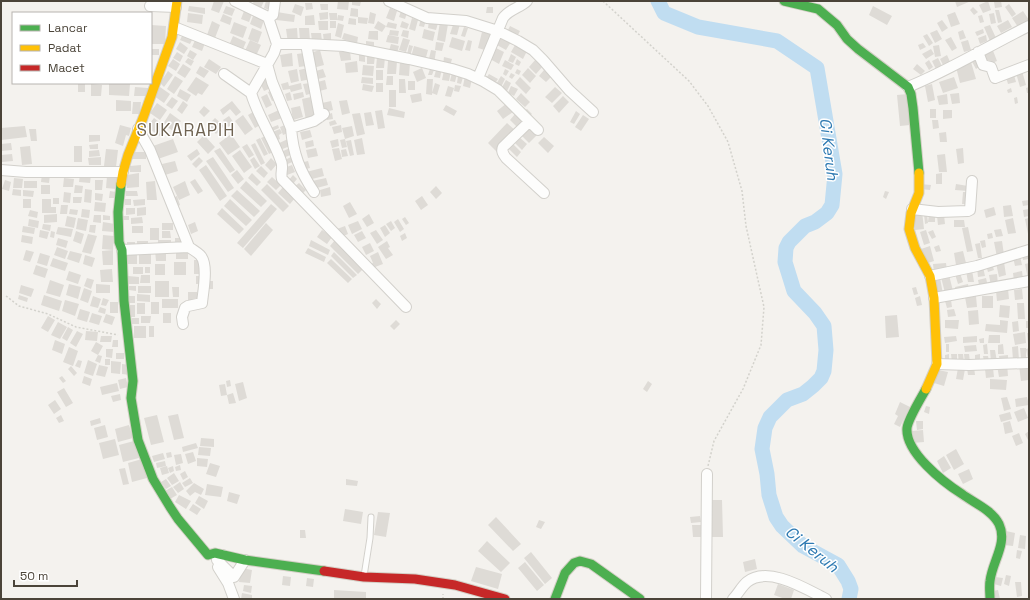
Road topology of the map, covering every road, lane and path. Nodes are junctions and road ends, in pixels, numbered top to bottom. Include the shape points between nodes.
1 (234, 1) edge
2 (275, 1) edge
3 (389, 1) edge
4 (527, 1) edge
5 (603, 1) edge
6 (784, 1) edge
7 (176, 4) edge
8 (150, 6) dead end
9 (268, 17) junction
10 (1029, 26) edge
11 (174, 27) junction
12 (498, 31) junction
13 (276, 44) junction
14 (306, 44) junction
15 (978, 52) junction
16 (267, 64) junction
17 (1029, 65) edge
18 (155, 74) edge
19 (224, 74) dead end
20 (478, 78) junction
21 (908, 87) junction
22 (251, 93) junction
23 (593, 112) dead end
24 (529, 122) junction
25 (291, 128) junction
26 (138, 129) junction
27 (538, 130) dead end
28 (1, 170) edge
29 (123, 172) junction
30 (972, 181) dead end
31 (314, 192) dead end
32 (544, 194) dead end
33 (912, 209) junction
34 (189, 247) junction
35 (122, 250) junction
36 (1029, 250) edge
37 (930, 276) junction
38 (1029, 281) edge
39 (6, 296) dead end
40 (934, 298) junction
41 (406, 307) dead end
42 (184, 324) dead end
43 (129, 337) junction
44 (1029, 363) edge
45 (937, 364) junction
46 (707, 474) joint
47 (371, 517) dead end
48 (208, 555) junction
49 (223, 555) junction
50 (245, 560) junction
51 (364, 577) junction
52 (234, 599) edge
53 (505, 599) edge
54 (556, 599) edge
55 (640, 599) edge
56 (706, 599) edge
57 (733, 599) edge
58 (825, 599) edge
59 (990, 599) edge

1 - 9 street
2 - 9 street via 273,15
3 - 12 street via 428,18 466,21
4 - 12 street via 506,14
5 - 46 path via 689,81 708,106 728,142 742,191 746,226 764,307 761,345 743,389 714,441
6 - 21 street via 818,9 837,25 858,49
7 - 8 street
7 - 11 street
9 - 13 street
10 - 15 street
11 - 16 street
11 - 18 street
12 - 20 street
12 - 23 street via 533,50
13 - 14 street
13 - 16 street
14 - 20 street via 344,46 452,69
14 - 25 street via 322,115 314,121
15 - 17 street via 984,65 991,67 995,78
15 - 21 street via 935,76
16 - 22 street
16 - 25 street
18 - 26 street
19 - 22 street
20 - 24 street via 498,90
21 - 33 street via 913,108 920,181 919,192
22 - 41 street via 281,161 282,179
24 - 27 street
24 - 32 street via 502,150 510,162
25 - 31 street via 297,163
26 - 29 street
26 - 34 street via 150,150
28 - 29 street
29 - 35 street via 118,212 119,242
30 - 33 street via 968,211 938,212
33 - 37 street via 909,229 915,248
34 - 35 street
34 - 42 street via 200,254 205,266 202,303 185,308 182,317
35 - 43 street via 124,301
36 - 37 street via 977,266
37 - 40 street
38 - 40 street
39 - 43 path via 19,306 48,314 76,327
40 - 45 street
43 - 48 street via 133,381 131,398 138,440 153,479 170,507
44 - 45 street
45 - 59 street via 907,426 908,438 910,444 937,474 960,493 981,505 994,516 1000,526 1003,534 990,580
46 - 56 street
47 - 51 lane
48 - 49 street
48 - 52 street via 224,577
49 - 50 street
49 - 50 street via 217,557 217,560 234,577
50 - 51 street
51 - 53 street via 415,579
54 - 55 street via 560,584 570,567 580,561 592,564
57 - 58 street via 747,582 756,577 767,576 784,579

